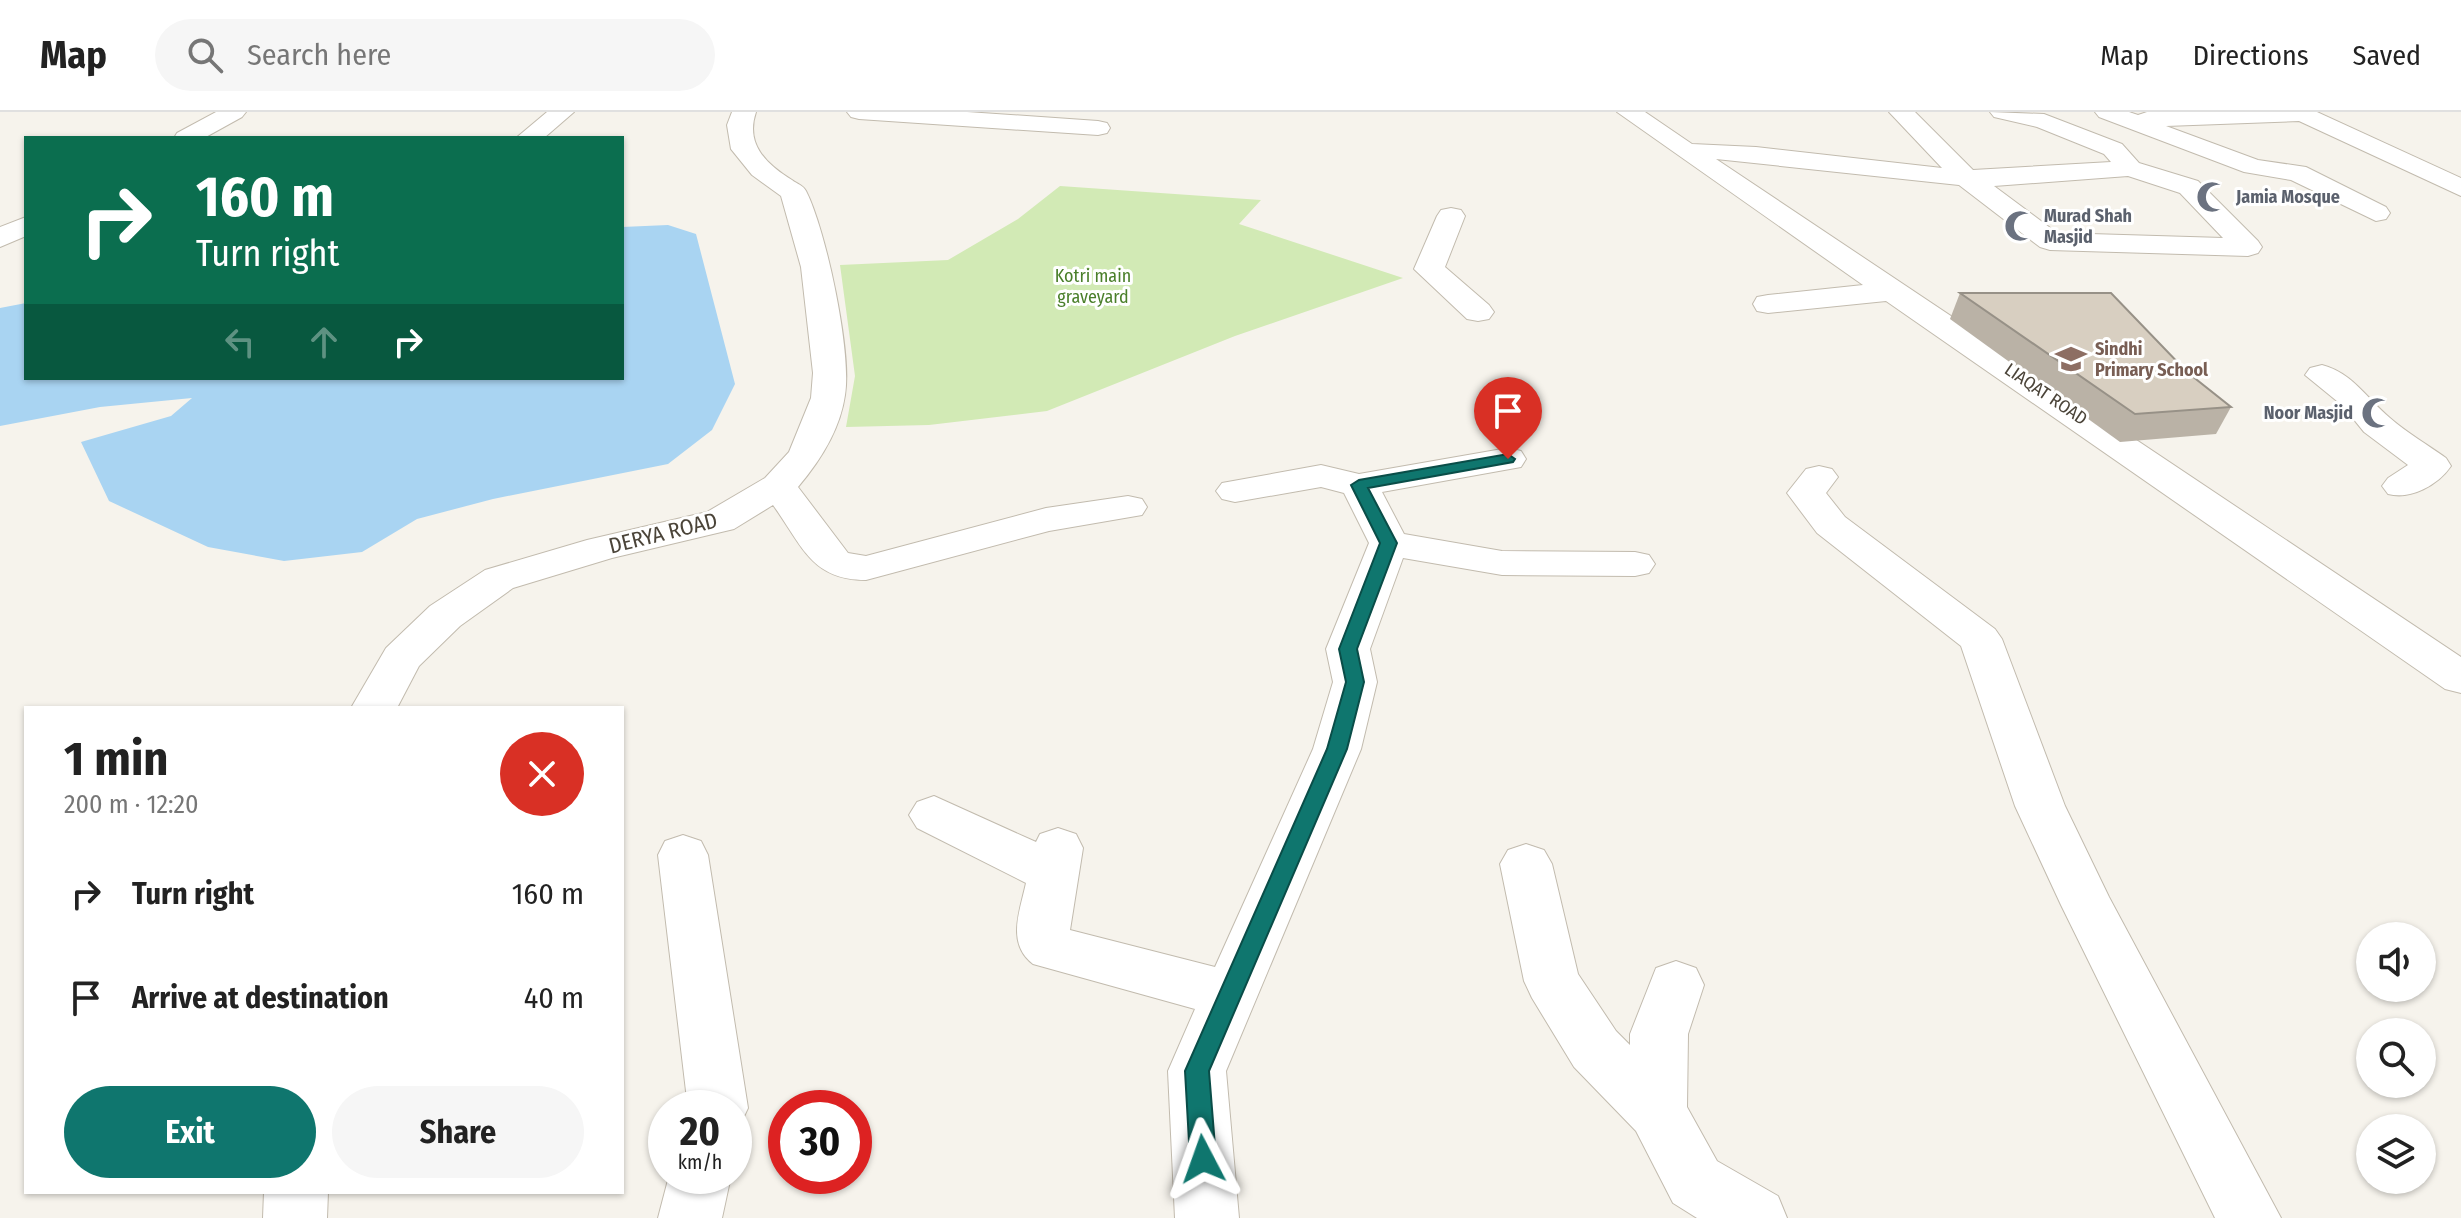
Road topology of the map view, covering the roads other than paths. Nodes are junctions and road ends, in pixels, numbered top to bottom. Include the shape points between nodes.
1 (234, 112) edge
2 (562, 112) edge
3 (744, 112) edge
4 (859, 112) edge
5 (1629, 112) edge
6 (1901, 112) edge
7 (2002, 112) edge
8 (896, 113) edge
9 (2300, 113) edge
10 (2116, 116) edge
11 (1098, 128) dead end
12 (190, 136) edge
13 (531, 136) edge
14 (1686, 151) junction
15 (2130, 168) junction
16 (1966, 178) junction
17 (2461, 188) edge
18 (2376, 213) dead end
19 (1451, 216) dead end
20 (24, 226) edge
21 (0, 238) edge
22 (1893, 291) junction
23 (1768, 304) dead end
24 (1478, 312) dead end
25 (2322, 375) dead end
26 (1508, 459) dead end
27 (1819, 477) dead end
28 (1359, 485) junction
29 (778, 486) junction
30 (2401, 486) dead end
31 (1235, 491) dead end
32 (1128, 507) dead end
33 (1389, 543) junction
34 (1635, 564) dead end
35 (2461, 678) edge
36 (375, 706) edge
37 (934, 815) dead end
38 (683, 855) dead end
39 (1526, 864) dead end
40 (1676, 985) dead end
41 (1230, 995) junction
42 (716, 1090) edge
43 (1657, 1111) junction
44 (296, 1194) edge
45 (696, 1194) edge
46 (295, 1218) edge
47 (690, 1218) edge
48 (1207, 1218) edge
49 (1755, 1218) edge
50 (2249, 1218) edge

1 - 12 street
2 - 13 street
3 - 29 street, DERYA ROAD via 739,120 743,150 767,178 793,192 816,267 830,373 828,398 806,455
4 - 8 street
5 - 14 street, LIAQAT ROAD
6 - 16 street
7 - 15 street via 2044,121 2113,149
8 - 11 street
9 - 10 street
9 - 17 street
10 - 18 street via 2253,167 2297,173
14 - 16 street via 1765,153
14 - 22 street, LIAQAT ROAD
15 - 16 street
15 - 16 street via 2189,187 2248,247 2050,241
19 - 24 street via 1429,269
20 - 21 street
22 - 23 street
22 - 35 street, LIAQAT ROAD
25 - 30 street via 2355,399 2376,425 2433,466
26 - 28 street
27 - 50 street via 1806,493 1831,525 1980,639 2040,806
28 - 31 street via 1321,476
28 - 33 street
29 - 32 street via 834,562 849,568 866,568 1046,520
29 - 36 street, DERYA ROAD via 720,521 499,579 445,616 401,658
33 - 34 street via 1502,563
33 - 41 street via 1348,649 1355,682 1337,749
37 - 41 street via 1056,860 1042,935 1052,948
38 - 42 street
39 - 43 street via 1552,981 1595,1049
40 - 43 street via 1659,1034
41 - 48 street via 1197,1071
43 - 49 street via 1695,1182
44 - 46 street
45 - 47 street

